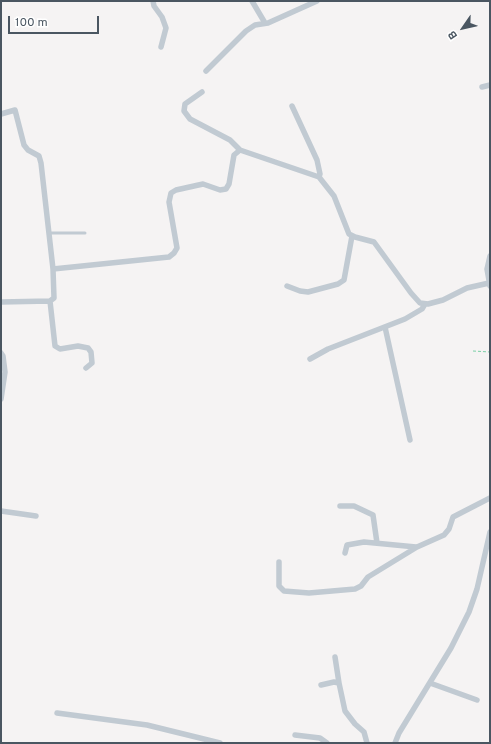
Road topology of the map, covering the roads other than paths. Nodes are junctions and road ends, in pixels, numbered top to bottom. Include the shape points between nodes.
1 (153, 1) edge
2 (252, 1) edge
3 (317, 1) edge
4 (265, 23) junction
5 (161, 47) dead end
6 (206, 72) dead end
7 (490, 85) edge
8 (482, 87) dead end
9 (202, 92) dead end
10 (292, 106) dead end
11 (1, 114) edge
12 (240, 150) junction
13 (319, 177) junction
14 (85, 232) dead end
15 (49, 233) junction
16 (352, 236) junction
17 (490, 256) edge
18 (53, 269) junction
19 (489, 285) edge
20 (287, 286) dead end
21 (50, 301) junction
22 (1, 302) edge
23 (425, 304) junction
24 (385, 327) junction
25 (1, 353) edge
26 (310, 359) dead end
27 (86, 368) dead end
28 (1, 399) edge
29 (410, 440) dead end
30 (490, 498) edge
31 (340, 506) dead end
32 (1, 511) edge
33 (36, 516) dead end
34 (490, 532) edge
35 (377, 543) junction
36 (417, 547) junction
37 (345, 553) dead end
38 (278, 562) dead end
39 (335, 657) dead end
40 (339, 683) junction
41 (430, 683) junction
42 (321, 685) dead end
43 (477, 700) dead end
44 (57, 713) dead end
45 (295, 735) dead end
46 (220, 743) edge
47 (327, 743) edge
48 (367, 743) edge
49 (395, 743) edge

1 - 5 street via 166,28
2 - 4 street
3 - 4 street
4 - 6 street via 255,25 246,32
7 - 8 street
9 - 12 street via 185,104 184,111 190,119 225,138
10 - 13 street via 317,160
11 - 15 street via 15,110 24,144 40,159
12 - 13 street
12 - 18 street via 234,155 226,189 220,190 203,184 171,193 169,202 177,248 169,257
13 - 16 street via 334,196
14 - 15 lane
15 - 18 street
16 - 20 street via 344,280 308,292
16 - 23 street via 374,242 411,293
17 - 19 street via 487,269
18 - 21 street via 54,298
19 - 23 street via 468,288 443,300
21 - 22 street
21 - 27 street via 55,346 60,349 78,346 88,348 92,363
23 - 24 street via 418,313
24 - 26 street via 328,349
24 - 29 street
25 - 28 street via 4,356 5,372
30 - 36 street via 452,517 449,529 444,535
31 - 35 street via 354,506 373,515
32 - 33 street
34 - 41 street via 469,612
35 - 36 street
35 - 37 street via 347,545
36 - 38 street via 368,577 355,589 284,591 279,586
39 - 40 street
40 - 42 street
40 - 48 street via 345,711 364,732
41 - 43 street
41 - 49 street via 398,733
44 - 46 street via 147,725
45 - 47 street via 320,738

